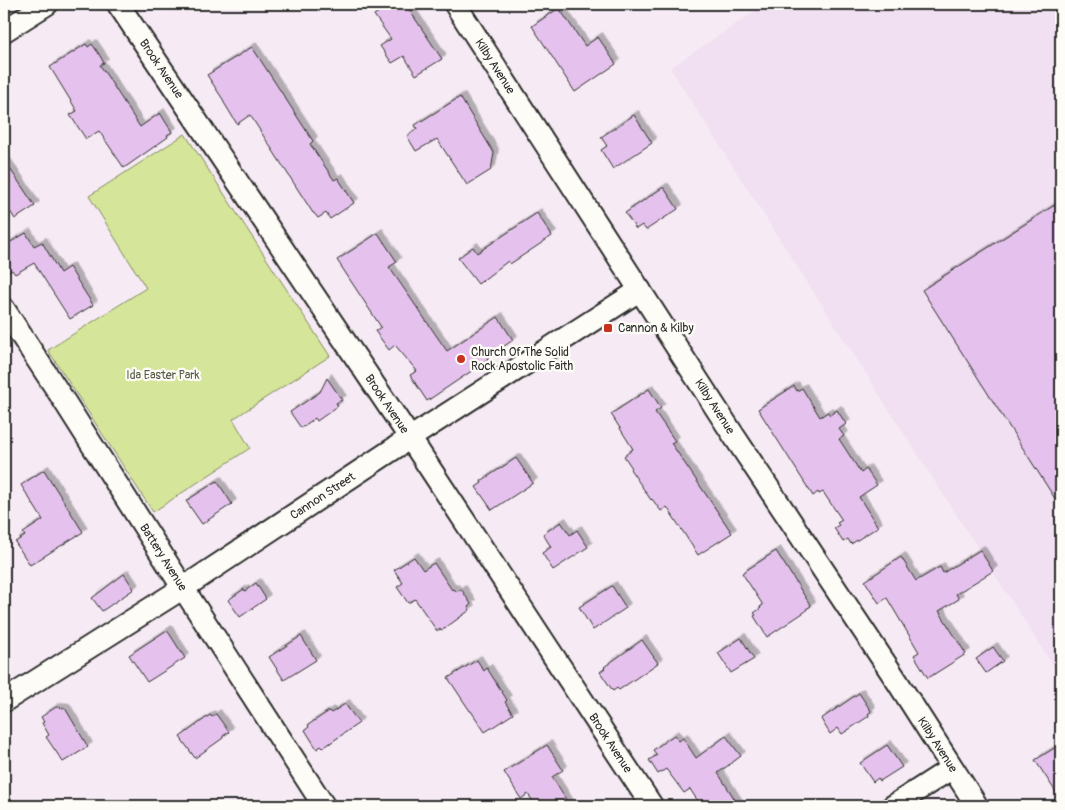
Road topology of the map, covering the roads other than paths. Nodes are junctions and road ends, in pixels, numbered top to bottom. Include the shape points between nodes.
1 (47, 4) edge
2 (118, 4) edge
3 (455, 4) edge
4 (4, 31) edge
5 (640, 290) junction
6 (4, 309) edge
7 (410, 438) junction
8 (183, 588) junction
9 (4, 701) edge
10 (952, 768) junction
11 (324, 806) edge
12 (652, 806) edge
13 (893, 806) edge
14 (977, 806) edge

1 - 4 street
2 - 7 street, Brook Avenue
3 - 5 street, Kilby Avenue
5 - 7 street, Cannon Street
5 - 10 street, Kilby Avenue
6 - 8 street, Battery Avenue
7 - 8 street, Cannon Street
7 - 12 street, Brook Avenue
8 - 9 street, Cannon Street
8 - 11 street, Battery Avenue
10 - 13 street
10 - 14 street, Kilby Avenue

